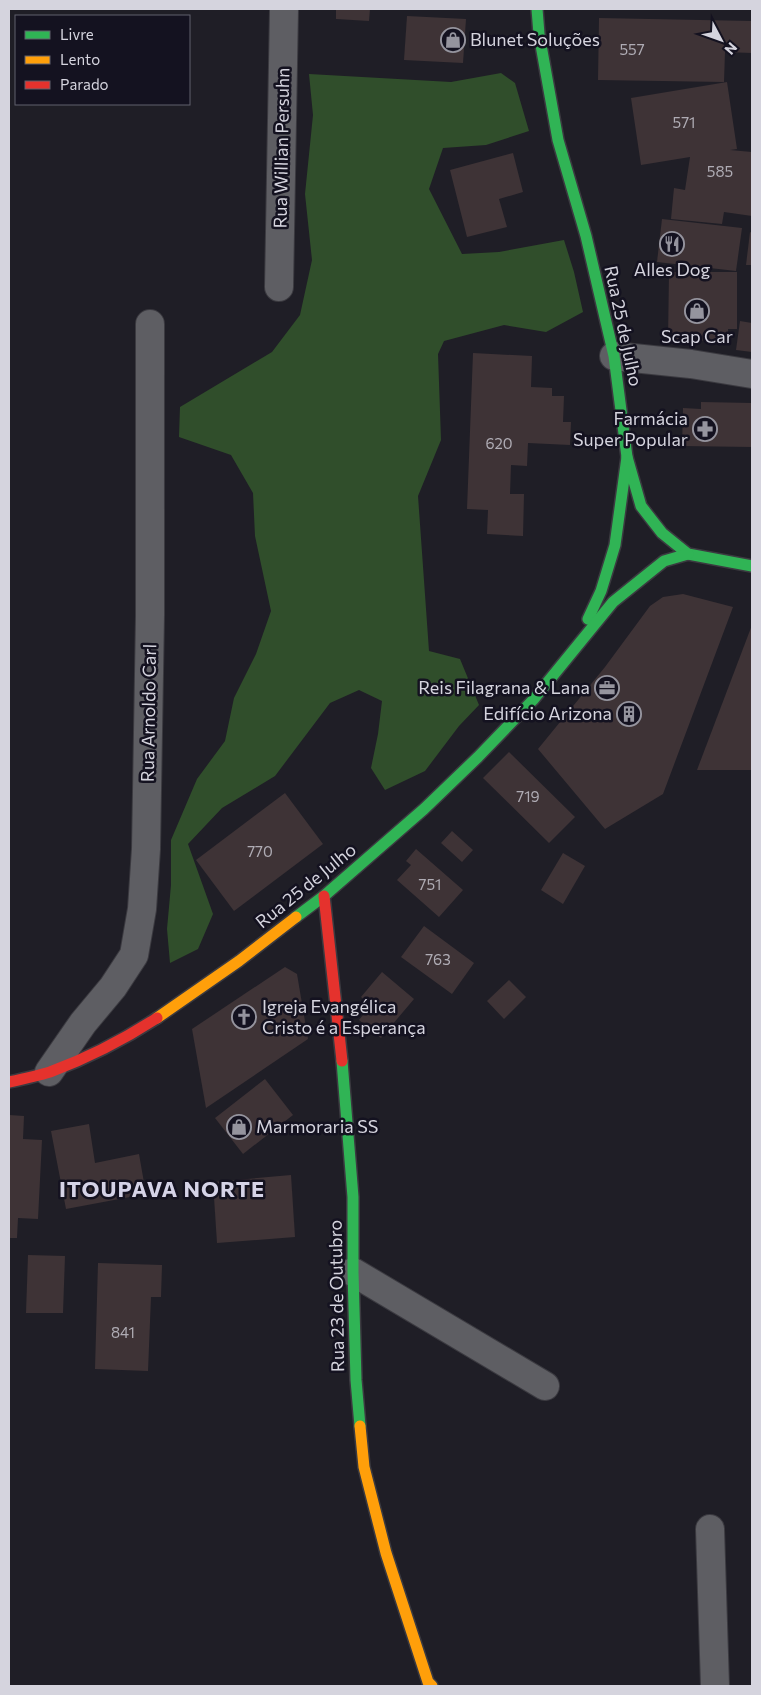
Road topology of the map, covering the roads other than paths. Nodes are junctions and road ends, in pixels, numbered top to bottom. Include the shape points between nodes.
1 (284, 9) edge
2 (537, 9) edge
3 (279, 287) dead end
4 (150, 324) dead end
5 (614, 356) junction
6 (752, 374) edge
7 (627, 457) junction
8 (688, 554) junction
9 (752, 566) edge
10 (574, 648) junction
11 (324, 896) junction
12 (49, 1072) junction
13 (9, 1082) edge
14 (353, 1272) junction
15 (545, 1386) dead end
16 (710, 1529) dead end
17 (429, 1685) edge
18 (715, 1686) edge

1 - 3 street, Rua Willian Persuhn
2 - 5 main road, Rua 25 de Julho via 558,140 586,236
4 - 12 street, Rua Arnoldo Carl via 150,615 142,909 134,956
5 - 6 street
5 - 7 main road, Rua 25 de Julho
7 - 8 main road via 641,506 662,534
7 - 10 main road, Rua 25 de Julho via 615,545 600,591
8 - 9 main road
8 - 10 main road, Rua 25 de Julho via 664,561 643,576 613,602
10 - 11 main road, Rua 25 de Julho via 532,700 478,757
11 - 12 main road, Rua 25 de Julho via 166,1013 90,1056
11 - 14 main road, Rua 23 de Outubro via 343,1067 352,1187
12 - 13 main road, Rua 25 de Julho
14 - 15 street
14 - 17 main road, Rua 23 de Outubro via 356,1380 364,1467 386,1553
16 - 18 street

